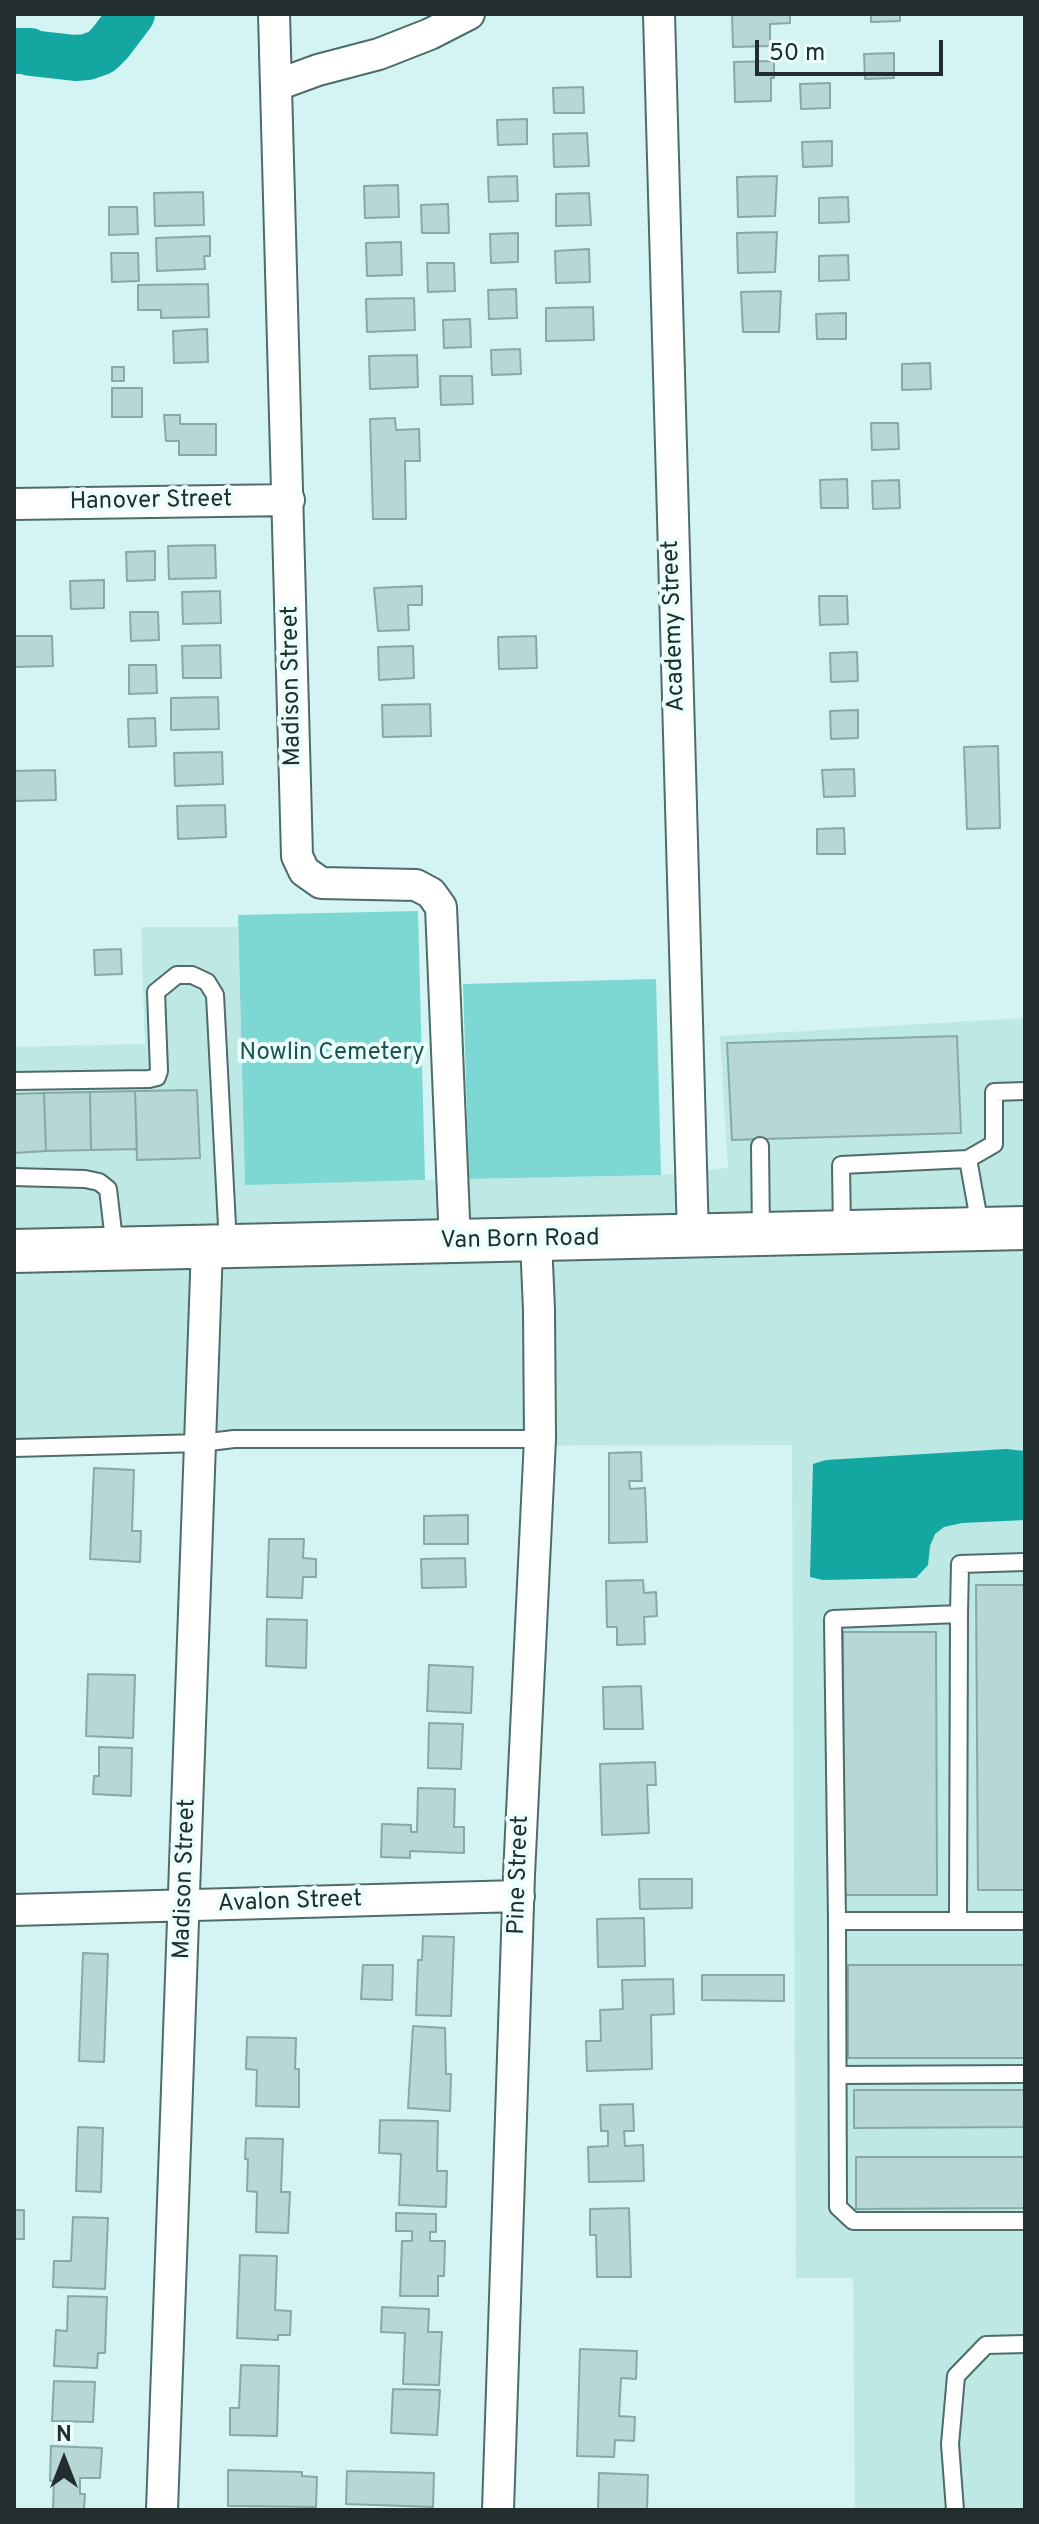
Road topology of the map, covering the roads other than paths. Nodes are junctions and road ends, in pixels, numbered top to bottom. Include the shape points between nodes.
1 (274, 14) edge
2 (469, 14) edge
3 (659, 14) edge
4 (277, 85) junction
5 (289, 500) junction
6 (14, 504) edge
7 (14, 1081) edge
8 (1025, 1091) edge
9 (760, 1146) dead end
10 (968, 1159) junction
11 (14, 1177) edge
12 (1025, 1228) edge
13 (981, 1229) junction
14 (842, 1233) junction
15 (761, 1235) junction
16 (693, 1237) junction
17 (536, 1240) junction
18 (455, 1243) junction
19 (218, 1247) junction
20 (115, 1249) junction
21 (14, 1251) edge
22 (540, 1439) junction
23 (201, 1443) junction
24 (14, 1448) edge
25 (1025, 1562) edge
26 (959, 1614) junction
27 (519, 1896) junction
28 (185, 1906) junction
29 (14, 1910) edge
30 (837, 1921) junction
31 (958, 1921) junction
32 (1025, 1921) edge
33 (1025, 2074) edge
34 (838, 2075) junction
35 (1025, 2221) edge
36 (1025, 2344) edge
37 (162, 2510) edge
38 (498, 2510) edge
39 (955, 2510) edge

1 - 4 street, Madison Street
2 - 4 street via 379,54
3 - 16 street, Academy Street
4 - 5 street, Madison Street
5 - 6 street, Hanover Street
5 - 18 street, Madison Street via 297,856 304,871 321,883 416,885 441,907
7 - 19 lane via 157,1077 156,992 177,975 207,982 215,995
8 - 10 lane via 994,1092 994,1144
9 - 15 lane
10 - 13 lane
10 - 14 lane via 841,1165
11 - 20 lane via 99,1182 108,1189
12 - 13 main road, Van Born Road
13 - 14 main road, Van Born Road
14 - 15 main road, Van Born Road
15 - 16 main road, Van Born Road
16 - 17 main road, Van Born Road
17 - 18 main road, Van Born Road
17 - 22 street, Pine Street
18 - 19 main road, Van Born Road
19 - 20 main road, Van Born Road
19 - 23 street, Madison Street
20 - 21 main road, Van Born Road
22 - 23 lane
22 - 27 street, Pine Street
23 - 24 lane
23 - 28 street, Madison Street
25 - 26 lane via 960,1564
26 - 30 lane via 833,1619
26 - 31 lane
27 - 28 street, Avalon Street
27 - 38 street, Pine Street
28 - 29 street, Avalon Street
28 - 37 street, Madison Street
30 - 31 lane
30 - 34 lane
31 - 32 lane
33 - 34 lane
34 - 35 lane via 838,2207 853,2221
36 - 39 lane via 986,2345 956,2376 950,2444

